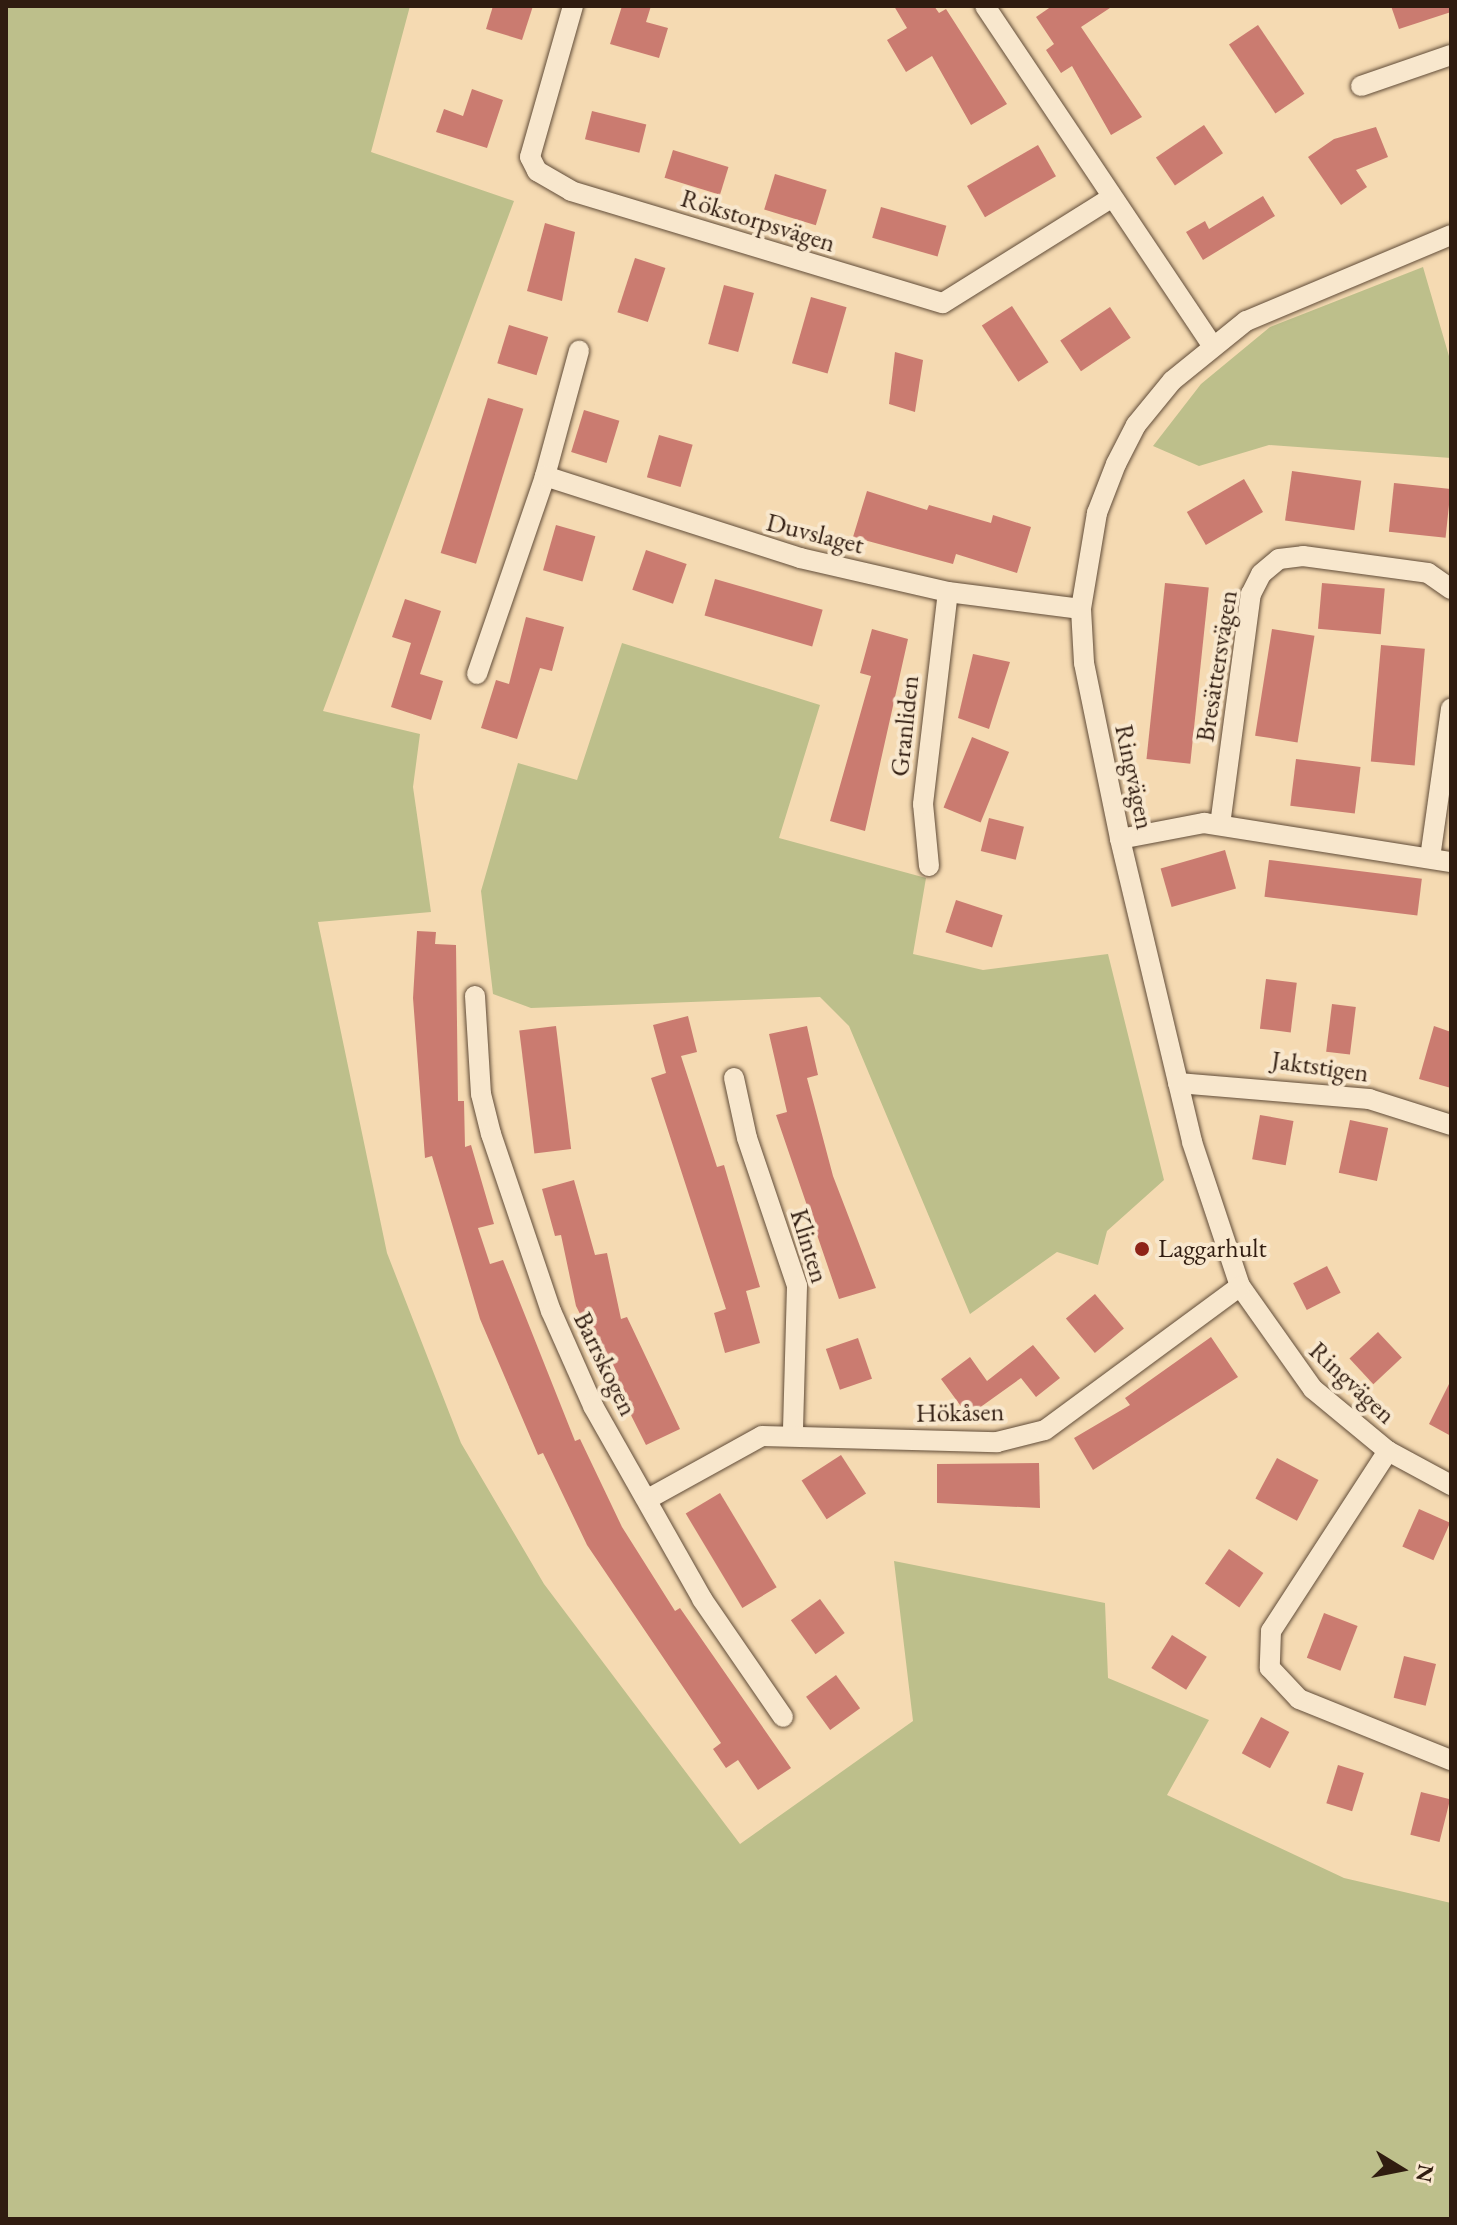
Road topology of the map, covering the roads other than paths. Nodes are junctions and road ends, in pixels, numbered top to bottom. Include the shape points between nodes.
1 (573, 6) edge
2 (985, 6) edge
3 (1451, 55) edge
4 (1361, 86) dead end
5 (1111, 198) junction
6 (1451, 235) edge
7 (1212, 345) junction
8 (579, 351) dead end
9 (545, 476) junction
10 (1451, 589) edge
11 (948, 592) junction
12 (1081, 609) junction
13 (477, 674) dead end
14 (1451, 708) edge
15 (1220, 825) junction
16 (1120, 839) junction
17 (1441, 860) edge
18 (929, 866) dead end
19 (475, 996) dead end
20 (734, 1078) dead end
21 (1178, 1083) junction
22 (1451, 1125) edge
23 (1240, 1286) junction
24 (793, 1433) junction
25 (1388, 1451) junction
26 (1451, 1485) edge
27 (648, 1499) junction
28 (783, 1717) dead end
29 (1451, 1760) edge

1 - 5 street, Rökstorpsvägen via 530,157 537,171 571,191 943,303
2 - 5 street
3 - 4 street
5 - 7 street
6 - 7 street, Ringvägen via 1303,292
7 - 12 street, Ringvägen via 1136,425 1116,464 1097,513
8 - 9 street
9 - 11 street, Duvslaget via 722,537
9 - 13 street
10 - 15 street, Bresättersvägen via 1428,573 1303,556 1279,559 1261,574 1251,594
11 - 12 street, Duvslaget
11 - 18 street, Granliden via 923,804
12 - 16 street, Ringvägen via 1084,663
14 - 17 street
15 - 16 street
15 - 17 street
16 - 21 street, Ringvägen
19 - 27 street, Barrskogen via 481,1094 520,1230 593,1406
20 - 24 street, Klinten via 747,1138 797,1286
21 - 22 street, Jaktstigen via 1369,1099
21 - 23 street, Ringvägen
23 - 24 street, Hökåsen via 1045,1430 1020,1438
23 - 25 street, Ringvägen via 1313,1389
24 - 27 street, Hökåsen via 762,1436
25 - 26 street, Ringvägen
25 - 29 street, Ringvägen via 1271,1631 1270,1668 1299,1699
27 - 28 street, Barrskogen via 702,1599

